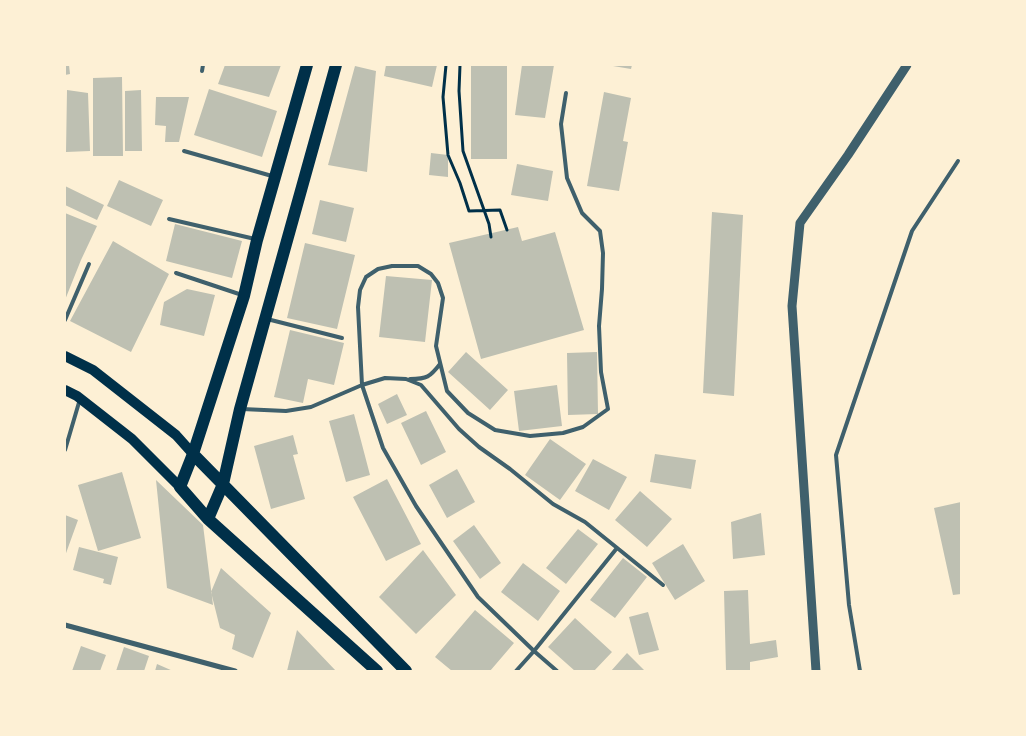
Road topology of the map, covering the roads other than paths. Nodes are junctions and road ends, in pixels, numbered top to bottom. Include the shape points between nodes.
1 (203, 65) edge
2 (307, 65) edge
3 (336, 65) edge
4 (906, 65) edge
5 (202, 71) dead end
6 (566, 93) dead end
7 (184, 151) dead end
8 (958, 160) dead end
9 (274, 177) junction
10 (169, 219) dead end
11 (257, 240) junction
12 (89, 264) dead end
13 (176, 273) dead end
14 (244, 296) junction
15 (265, 318) junction
16 (65, 320) edge
17 (342, 338) dead end
18 (65, 356) edge
19 (440, 364) junction
20 (406, 379) junction
21 (362, 385) junction
22 (65, 390) edge
23 (81, 399) junction
24 (240, 409) junction
25 (65, 450) edge
26 (193, 454) junction
27 (223, 484) junction
28 (180, 487) junction
29 (208, 518) junction
30 (616, 548) junction
31 (663, 585) dead end
32 (65, 625) edge
33 (534, 651) junction
34 (235, 671) edge
35 (377, 671) edge
36 (406, 671) edge
37 (516, 671) edge
38 (557, 671) edge
39 (816, 671) edge
40 (860, 671) edge

1 - 5 lane
2 - 9 main road
3 - 15 main road
4 - 39 street via 800,223 792,306
6 - 19 lane via 561,124 568,178 582,213 600,231 603,254 599,326 601,372 608,409 583,427 562,433 530,436 495,430 468,413 447,391
7 - 9 lane
8 - 40 lane via 912,231 836,455 850,605
9 - 11 main road
10 - 11 lane
11 - 14 main road
12 - 16 lane
13 - 14 lane
14 - 26 main road
15 - 17 lane
15 - 24 main road
18 - 26 main road via 93,370 176,435
19 - 20 lane via 432,374 422,379
19 - 21 lane via 436,346 443,298 438,283 418,266 378,269 366,277 360,290
20 - 21 lane via 385,378
20 - 30 lane via 421,385 479,447 552,504 585,522
21 - 24 lane via 311,407 286,412
21 - 33 lane via 383,448 416,506 478,597
22 - 23 main road
23 - 25 lane
23 - 28 main road via 132,439
24 - 27 main road
26 - 27 main road
26 - 28 main road
27 - 29 main road
27 - 36 main road
28 - 29 main road
29 - 35 main road
30 - 31 lane
30 - 33 lane
32 - 34 street
33 - 37 lane
33 - 38 lane

